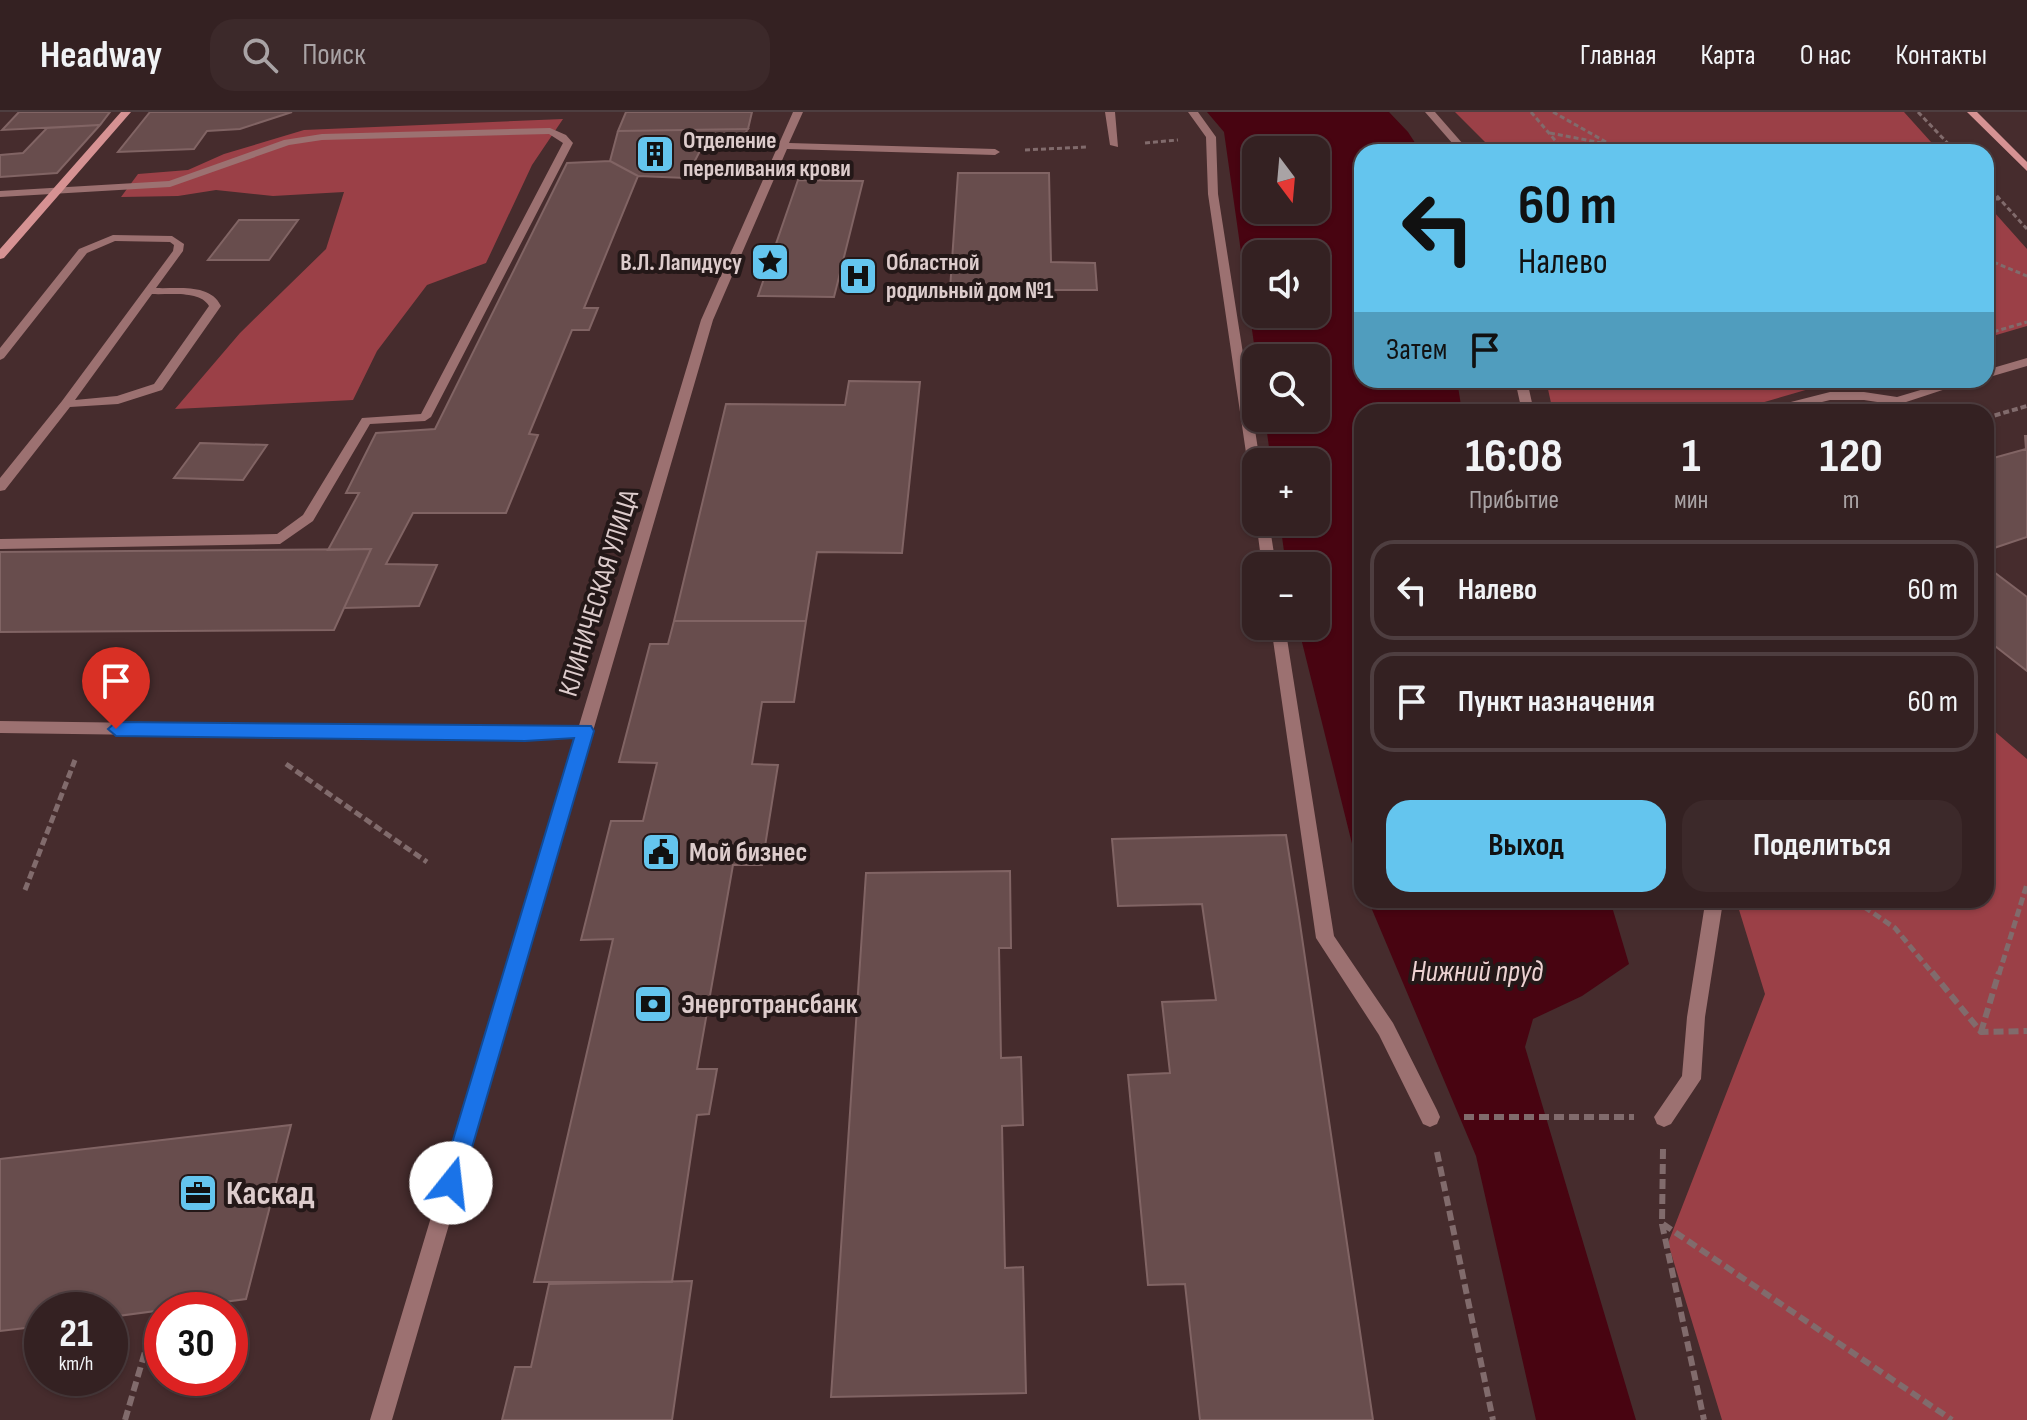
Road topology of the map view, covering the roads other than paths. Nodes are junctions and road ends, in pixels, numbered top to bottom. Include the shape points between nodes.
1 (126, 112) edge
2 (798, 112) edge
3 (1110, 112) edge
4 (1193, 112) edge
5 (1430, 112) edge
6 (1972, 112) edge
7 (1458, 144) edge
8 (1115, 145) dead end
9 (783, 146) junction
10 (995, 152) dead end
11 (2027, 168) edge
12 (57, 190) junction
13 (0, 194) edge
14 (0, 256) edge
15 (148, 291) junction
16 (0, 356) edge
17 (2027, 362) edge
18 (1994, 372) edge
19 (1940, 388) edge
20 (66, 404) junction
21 (1798, 404) edge
22 (1251, 448) edge
23 (0, 487) edge
24 (0, 544) edge
25 (1280, 640) edge
26 (0, 727) edge
27 (585, 731) junction
28 (1713, 908) edge
29 (1430, 1117) road end
30 (1664, 1117) road end
31 (381, 1420) edge

1 - 12 street
2 - 9 street, КЛИНИЧЕСКАЯ УЛИЦА
3 - 8 street
4 - 22 street via 1211,137 1213,194
5 - 7 street
6 - 11 street
9 - 10 street
9 - 27 street, КЛИНИЧЕСКАЯ УЛИЦА via 707,320
12 - 13 street
12 - 14 street
12 - 24 street via 170,184 287,142 322,137 550,131 568,143 425,417 366,421 308,518 280,539
15 - 16 street via 179,244 172,239 113,238 95,244 83,251
15 - 20 street
15 - 20 street via 202,293 215,306 158,387 118,400
17 - 18 street
19 - 21 street via 1897,401 1830,396
20 - 23 street
25 - 29 street via 1325,938 1386,1029
26 - 27 street
27 - 31 street, КЛИНИЧЕСКАЯ УЛИЦА
28 - 30 street via 1691,1079

